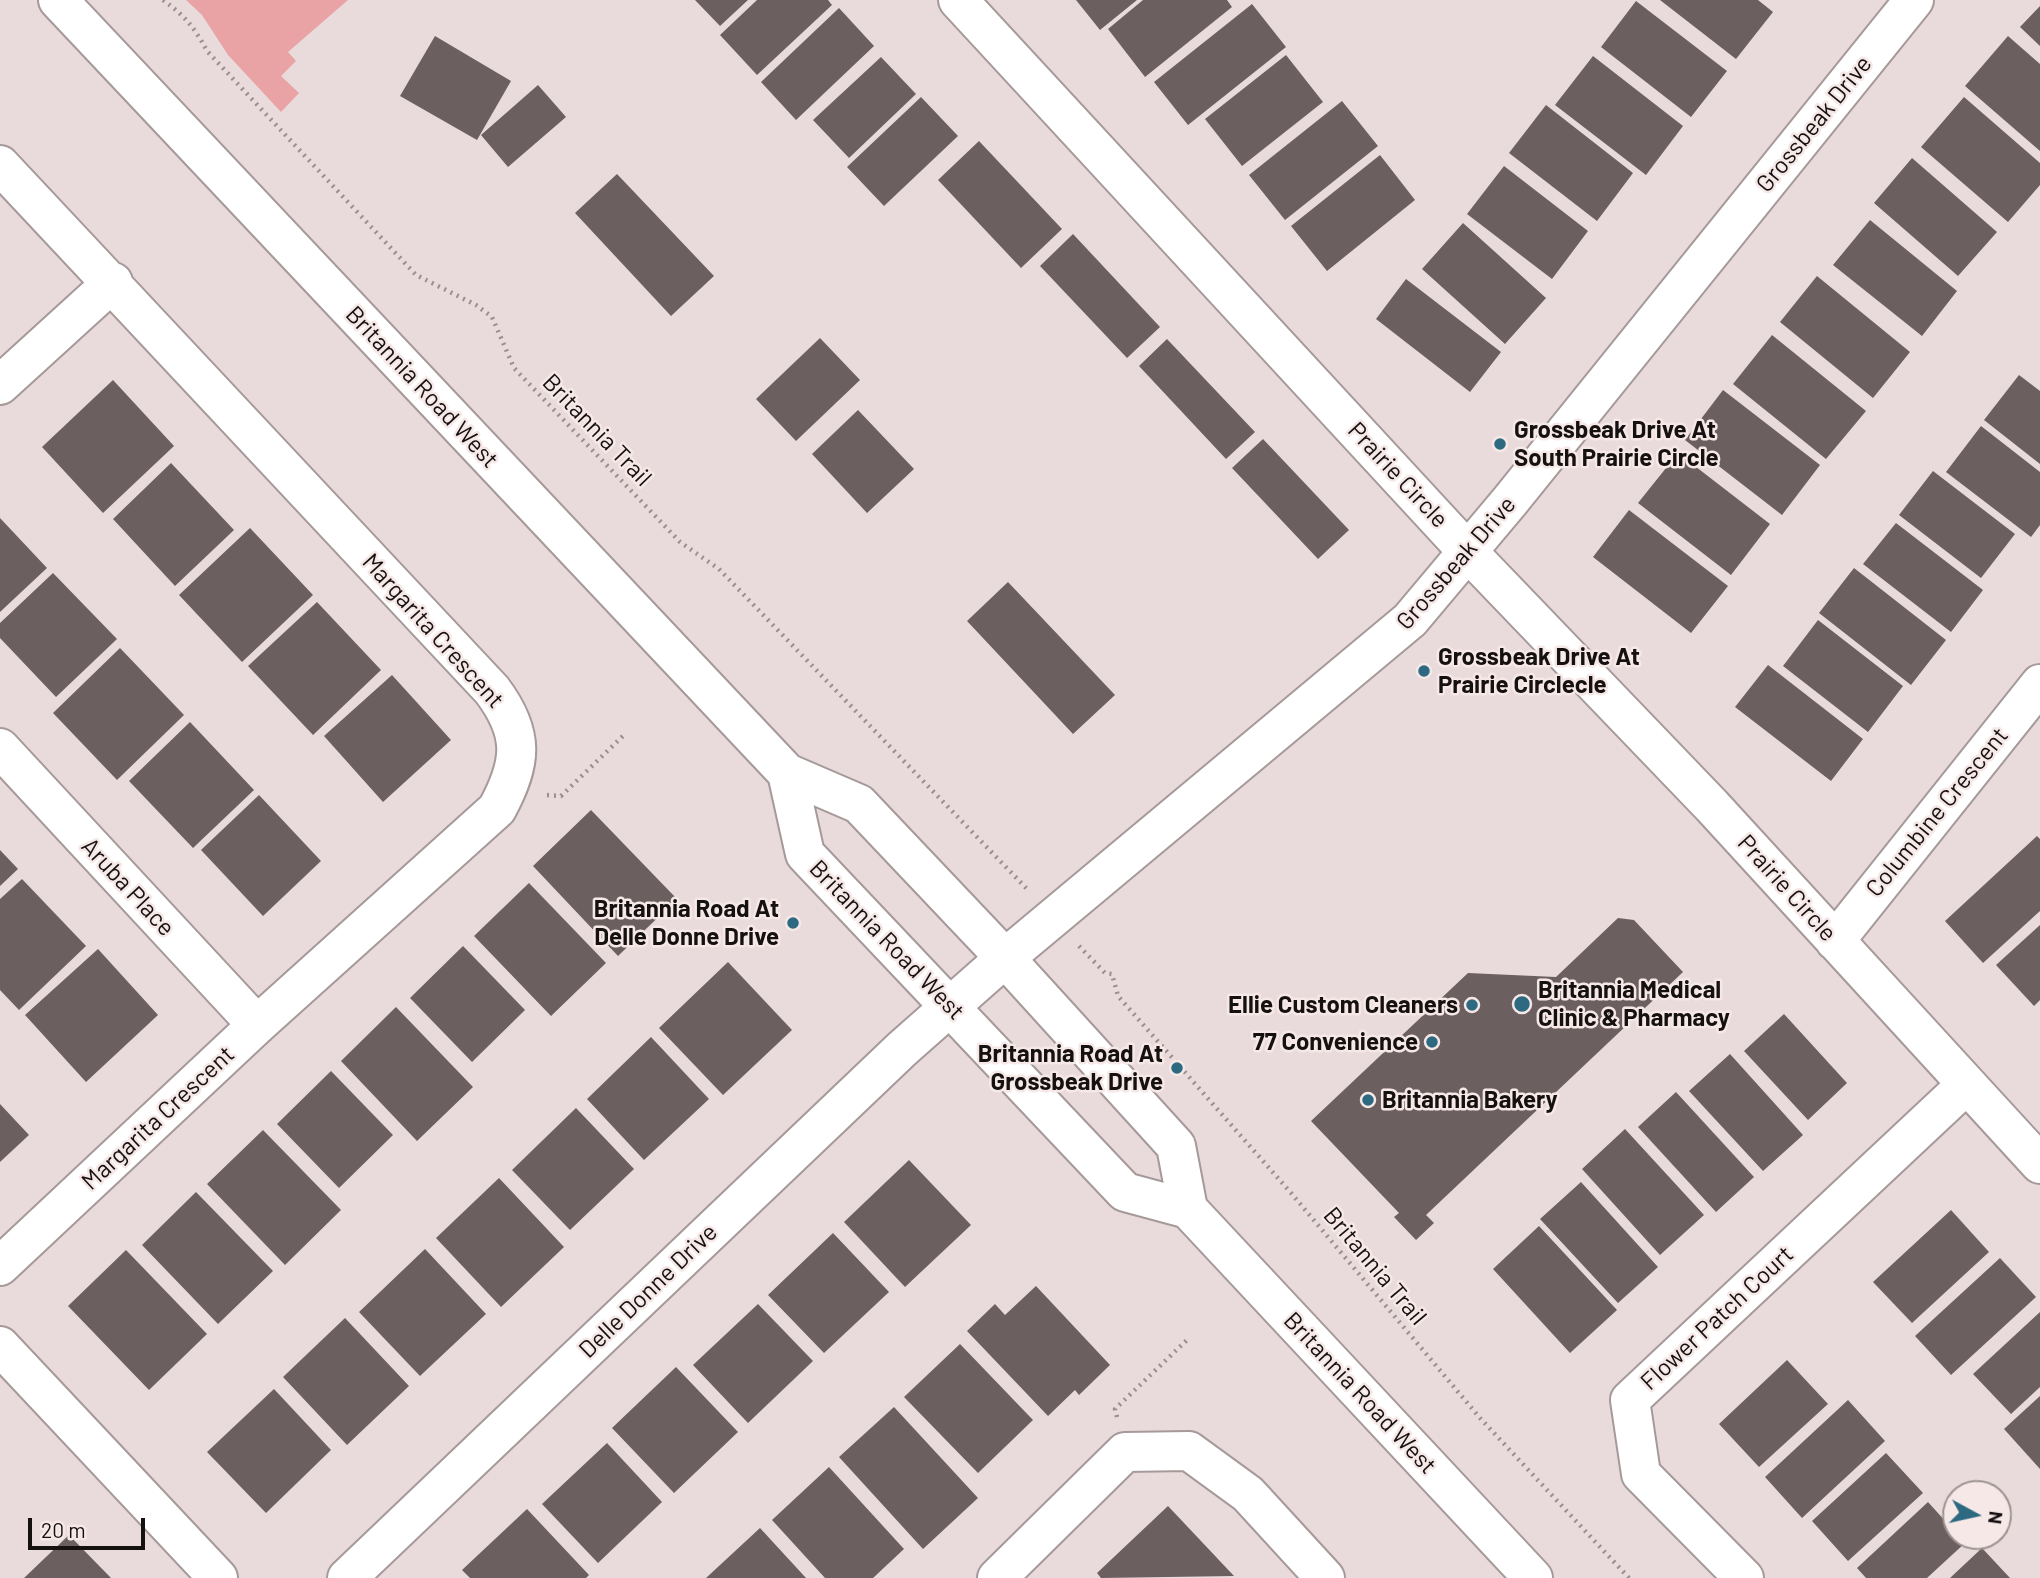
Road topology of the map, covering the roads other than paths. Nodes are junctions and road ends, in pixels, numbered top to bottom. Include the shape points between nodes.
1 (58, 0) edge
2 (958, 0) edge
3 (1914, 0) edge
4 (0, 165) edge
5 (113, 282) junction
6 (0, 385) edge
7 (1468, 552) junction
8 (2040, 684) edge
9 (0, 748) edge
10 (787, 774) junction
11 (1835, 941) junction
12 (1005, 958) junction
13 (951, 1006) junction
14 (257, 1025) junction
15 (1966, 1085) junction
16 (2040, 1164) edge
17 (1188, 1209) junction
18 (0, 1266) edge
19 (0, 1346) edge
20 (218, 1578) edge
21 (347, 1578) edge
22 (997, 1578) edge
23 (1325, 1578) edge
24 (1533, 1578) edge
25 (1744, 1578) edge

1 - 10 street, Britannia Road West
2 - 7 street, Prairie Circle
3 - 7 street, Grossbeak Drive
4 - 5 street, Margarita Crescent
5 - 6 street
5 - 14 street, Margarita Crescent via 492,690 519,747 515,774 497,809
7 - 11 street, Prairie Circle
7 - 12 street, Grossbeak Drive via 1410,620
8 - 11 street, Columbine Crescent
9 - 14 street, Aruba Place
10 - 12 street, Britannia Road West via 859,804
10 - 13 street, Britannia Road West via 805,854
11 - 15 street, Prairie Circle
12 - 13 street, Grossbeak Drive
12 - 17 street, Britannia Road West via 1176,1146
13 - 17 street, Britannia Road West via 1125,1192
13 - 21 street, Delle Donne Drive
14 - 18 street, Margarita Crescent
15 - 16 street, Prairie Circle
15 - 25 street, Flower Patch Court via 1629,1400 1641,1474
17 - 24 street, Britannia Road West
19 - 20 street
22 - 23 street via 1125,1452 1189,1451 1248,1494

